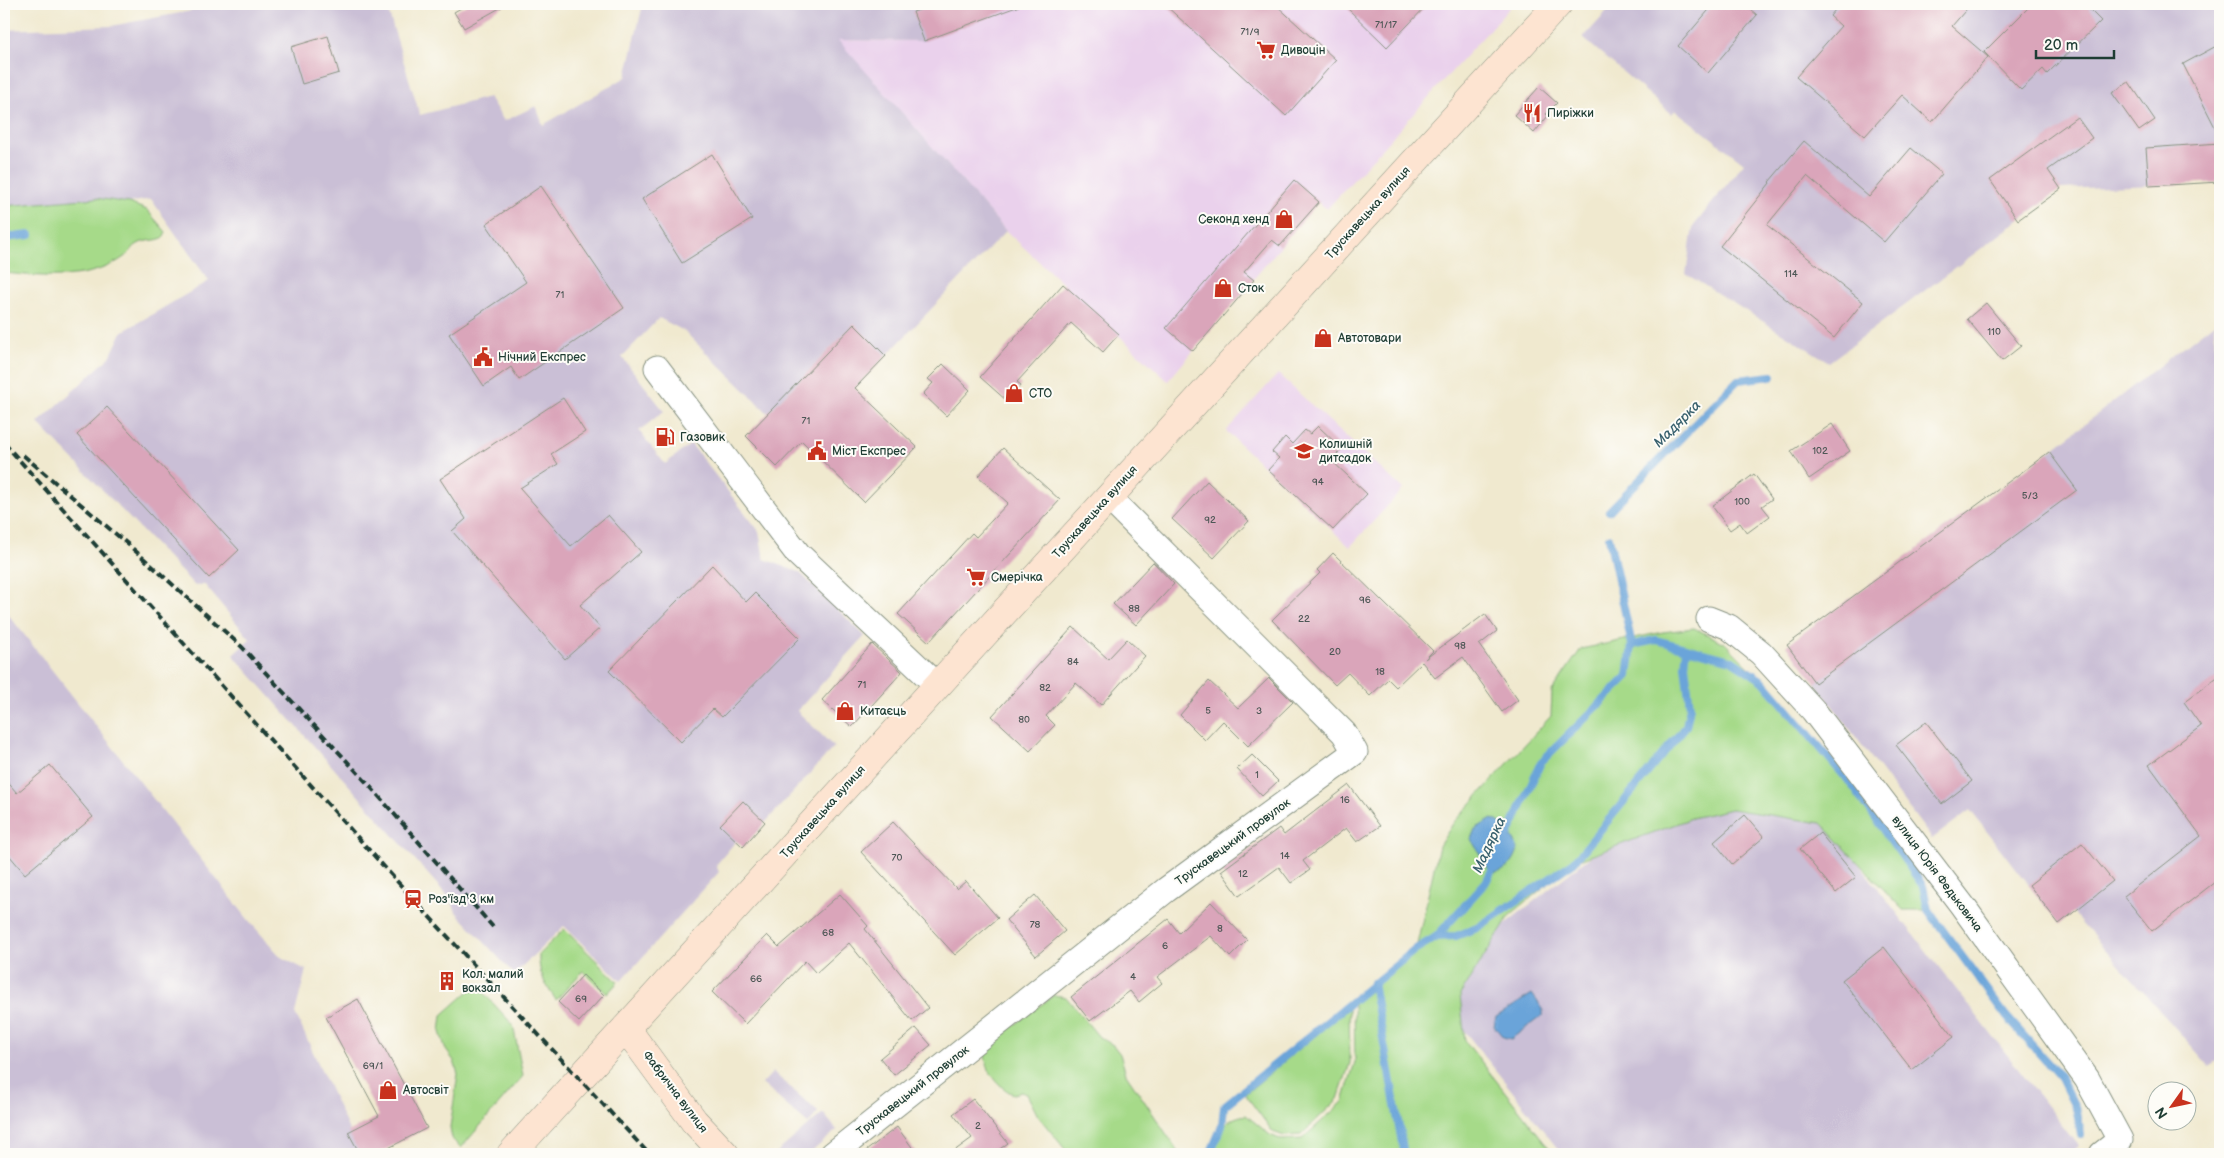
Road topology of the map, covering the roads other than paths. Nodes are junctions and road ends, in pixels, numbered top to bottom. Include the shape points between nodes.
1 (1558, 4) edge
2 (657, 368) dead end
3 (1108, 498) junction
4 (1709, 619) dead end
5 (938, 686) junction
6 (626, 1028) junction
7 (2118, 1150) edge
8 (512, 1154) edge
9 (725, 1154) edge
10 (833, 1154) edge

1 - 3 main road, Трускавецька вулиця
2 - 5 street via 798,554
3 - 5 main road, Трускавецька вулиця
3 - 10 street, Трускавецький провулок via 1344,733 1355,752 1166,890
4 - 7 street, вулиця Юрія Федьковича via 1729,627 1761,653 1813,710 1962,905 2087,1079
5 - 6 main road, Трускавецька вулиця
6 - 8 main road, Трускавецька вулиця
6 - 9 main road, Фабрична вулиця via 694,1121

